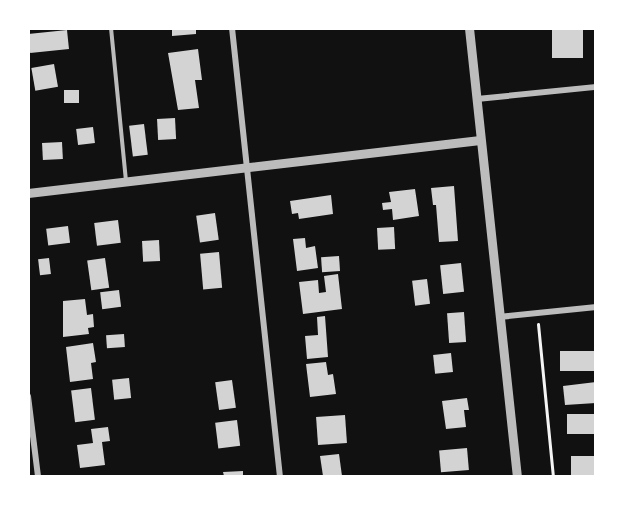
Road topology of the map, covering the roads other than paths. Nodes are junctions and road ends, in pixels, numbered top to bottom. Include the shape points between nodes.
1 (111, 28) edge
2 (232, 28) edge
3 (469, 28) edge
4 (596, 87) edge
5 (477, 99) junction
6 (480, 140) junction
7 (247, 167) junction
8 (126, 182) junction
9 (28, 193) edge
10 (596, 307) edge
11 (499, 316) junction
12 (28, 396) edge
13 (38, 477) edge
14 (280, 477) edge
15 (516, 477) edge

1 - 8 lane
2 - 7 street
3 - 5 street
4 - 5 street
5 - 6 street
6 - 7 street
6 - 11 street
7 - 8 street
7 - 14 street
8 - 9 street
10 - 11 street
11 - 15 street
12 - 13 street

